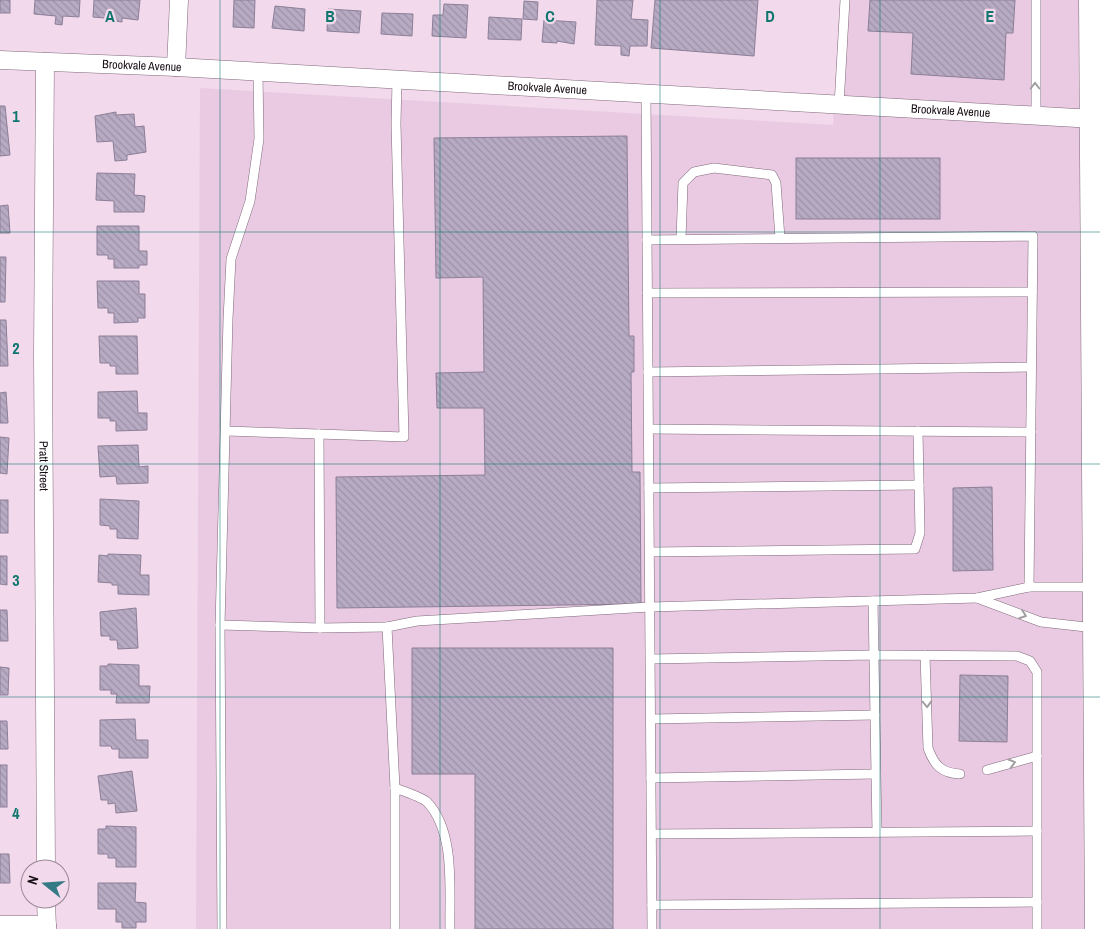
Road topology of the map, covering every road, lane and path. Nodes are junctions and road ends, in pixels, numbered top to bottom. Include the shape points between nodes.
1 (179, 0) edge
2 (845, 0) edge
3 (1036, 0) edge
4 (1093, 0) edge
5 (1096, 33) edge
6 (0, 60) edge
7 (44, 62) junction
8 (176, 67) junction
9 (258, 73) junction
10 (397, 80) junction
11 (1097, 92) edge
12 (646, 94) junction
13 (839, 105) junction
14 (1036, 116) junction
15 (1094, 119) junction
16 (780, 238) junction
17 (1098, 238) edge
18 (681, 239) junction
19 (647, 240) junction
20 (1032, 292) junction
21 (648, 294) junction
22 (1031, 366) junction
23 (648, 372) junction
24 (649, 429) junction
25 (226, 431) junction
26 (918, 431) junction
27 (1030, 432) junction
28 (319, 434) junction
29 (1098, 481) edge
30 (919, 485) junction
31 (649, 488) junction
32 (1098, 541) edge
33 (650, 552) junction
34 (1029, 587) junction
35 (1096, 587) junction
36 (977, 598) junction
37 (873, 601) junction
38 (650, 607) junction
39 (220, 625) junction
40 (387, 627) junction
41 (320, 628) junction
42 (1098, 628) edge
43 (873, 655) junction
44 (926, 655) junction
45 (651, 659) junction
46 (874, 715) junction
47 (651, 719) junction
48 (1037, 756) junction
49 (1099, 764) edge
50 (987, 770) dead end
51 (875, 774) junction
52 (960, 774) dead end
53 (652, 778) junction
54 (395, 788) junction
55 (1037, 831) junction
56 (876, 832) junction
57 (652, 834) junction
58 (46, 859) edge
59 (1037, 902) junction
60 (652, 904) junction
61 (46, 909) edge
62 (0, 925) edge
63 (47, 927) edge
64 (222, 929) edge
65 (395, 929) edge
66 (450, 929) edge
67 (652, 929) edge
68 (1037, 929) edge
69 (1099, 929) edge

1 - 8 street
2 - 13 lane
14 -> 3 lane
4 - 5 main road
5 - 11 main road
6 - 7 street, Brookvale Avenue
7 - 8 street, Brookvale Avenue
7 - 58 street, Pratt Street
8 - 9 street, Brookvale Avenue
9 - 10 street, Brookvale Avenue
9 - 25 lane via 258,139 250,201 231,259
10 - 12 street, Brookvale Avenue
10 - 28 lane via 404,437
11 - 15 main road
12 - 13 street, Brookvale Avenue
12 - 19 lane
13 - 14 street, Brookvale Avenue
14 - 15 street, Brookvale Avenue
15 - 17 main road
16 - 18 lane
16 - 18 lane via 776,183 772,175 714,168 694,172 683,183
16 - 20 lane via 1033,236
17 - 29 main road
18 - 19 lane
19 - 21 lane
20 - 21 lane
20 - 22 lane
21 - 23 lane
22 - 23 lane
22 - 27 lane
23 - 24 lane
24 - 26 lane
24 - 31 lane
25 - 28 lane
25 - 39 lane
26 - 27 lane
26 - 30 lane
27 - 34 lane
28 - 41 lane
29 - 32 main road
30 - 31 lane
30 - 33 lane via 920,533 915,549
31 - 33 lane
32 - 35 main road
33 - 38 lane
34 - 35 lane
34 - 36 lane
35 - 42 main road
36 - 37 lane
36 -> 42 lane via 1041,622
37 - 38 lane
37 - 43 lane
38 - 40 lane via 418,620
38 - 45 lane
39 - 41 lane
39 - 64 lane
40 - 41 lane
40 - 54 lane
42 - 49 main road
43 - 44 lane
43 - 45 lane
43 - 46 lane
44 - 48 lane via 1018,656 1030,661 1037,672
44 -> 52 lane via 928,748 939,767 948,773
45 - 47 lane
46 - 47 lane
46 - 51 lane
47 - 53 lane
50 -> 48 lane
48 - 55 lane
49 - 69 main road
51 - 53 lane
51 - 56 lane
53 - 57 lane
54 - 65 lane
54 - 66 lane via 426,801 441,823 448,851
55 - 56 lane
55 - 59 lane
56 - 57 lane
57 - 60 lane
59 - 60 lane
59 - 68 lane
60 - 67 lane
61 - 63 street
62 - 63 street

